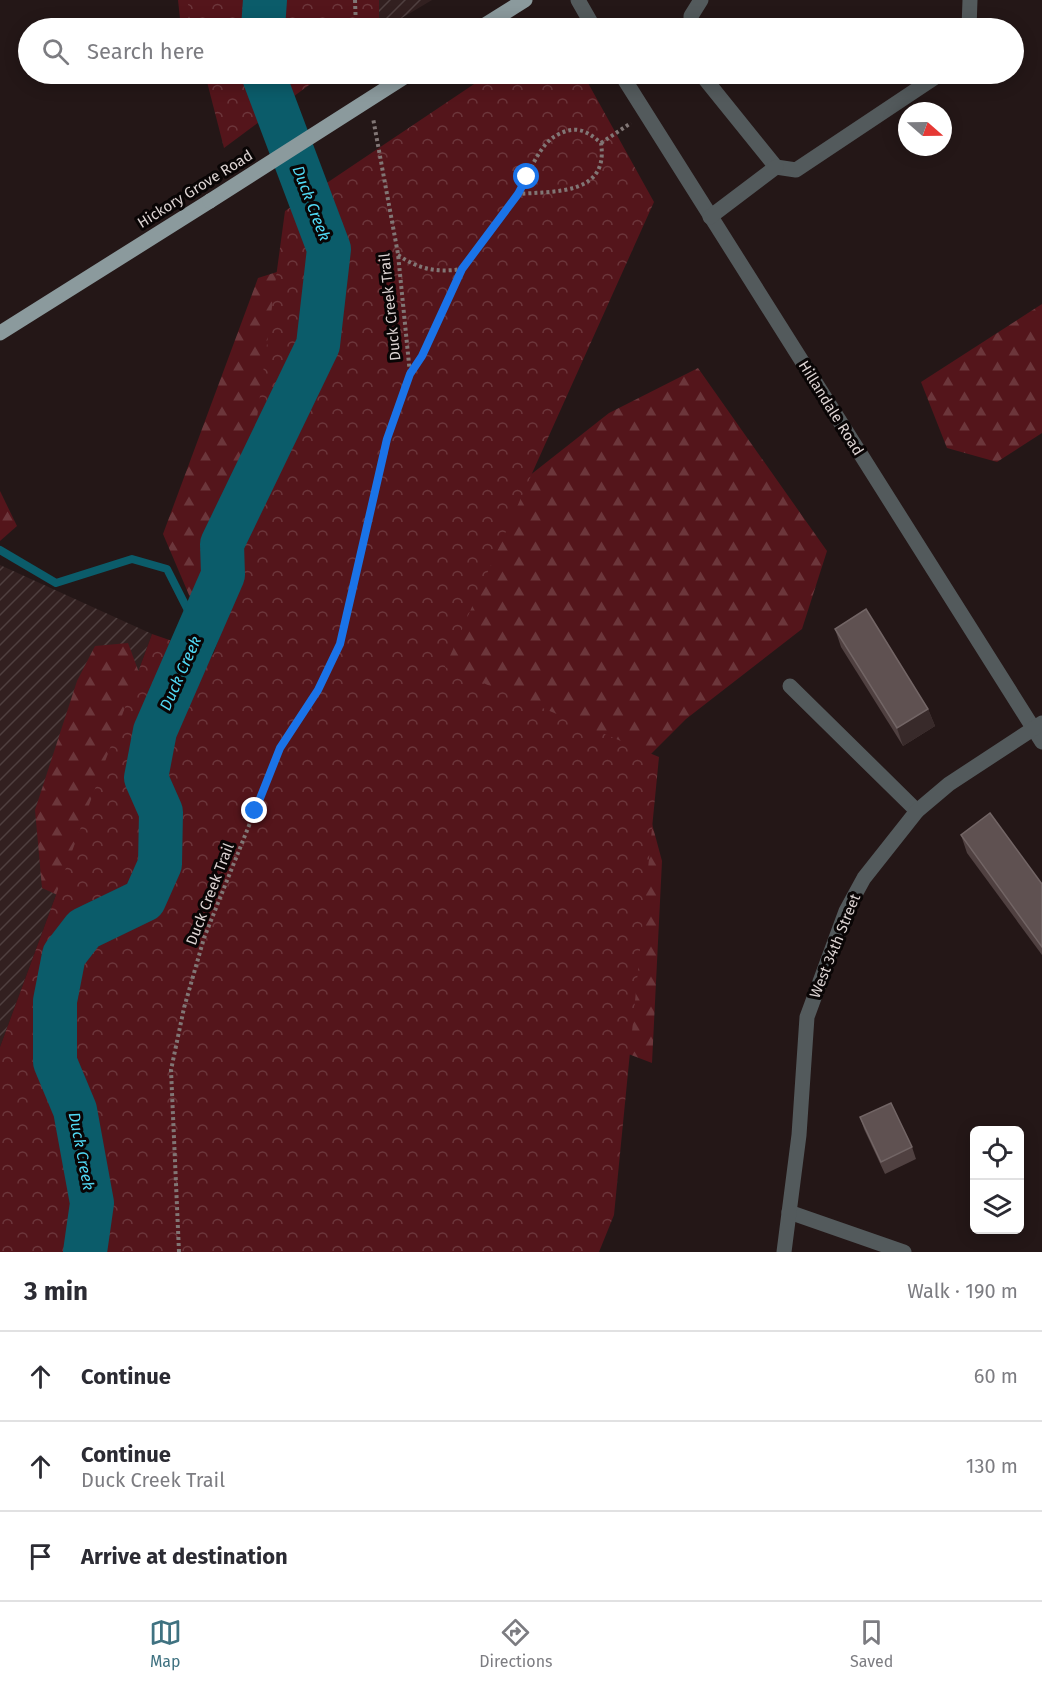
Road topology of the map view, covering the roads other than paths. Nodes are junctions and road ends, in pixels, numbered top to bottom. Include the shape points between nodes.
1 (525, 0) edge
2 (578, 0) edge
3 (701, 0) edge
4 (970, 0) edge
5 (496, 18) edge
6 (588, 18) edge
7 (691, 18) edge
8 (969, 18) edge
9 (393, 84) edge
10 (627, 84) edge
11 (709, 84) edge
12 (925, 84) edge
13 (776, 167) junction
14 (710, 217) junction
15 (0, 333) edge
16 (790, 686) dead end
17 (1037, 726) edge
18 (1042, 742) edge
19 (917, 811) junction
20 (789, 1212) junction
21 (784, 1252) edge
22 (904, 1252) edge

1 - 5 main road
2 - 6 street
3 - 7 street
4 - 8 street
9 - 15 main road, Hickory Grove Road, bridge
10 - 14 street, Hillandale Road
11 - 13 street
12 - 13 street via 796,170
13 - 14 street
14 - 17 street, Hillandale Road
16 - 19 street
17 - 18 street, Hillandale Road
17 - 19 street, West 34th Street via 949,784
19 - 20 street, West 34th Street via 864,878 846,911 807,1017 800,1135
20 - 21 street, West 34th Street
20 - 22 street

